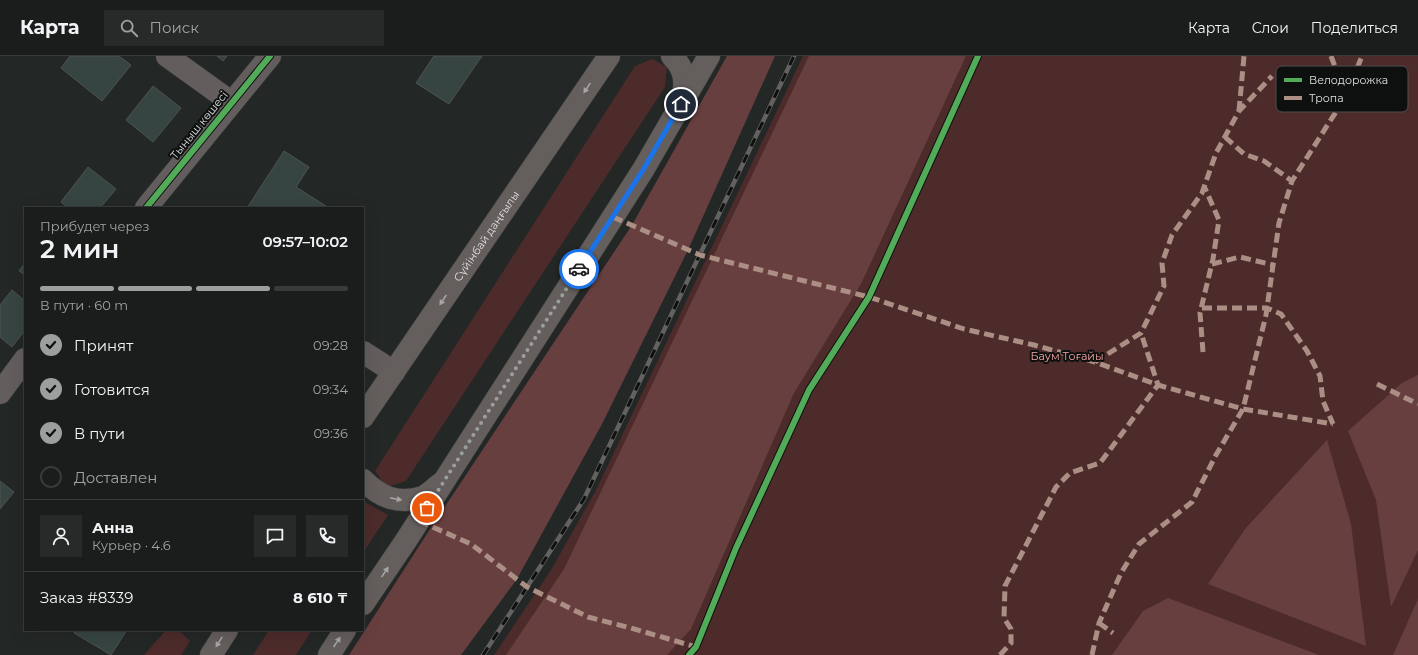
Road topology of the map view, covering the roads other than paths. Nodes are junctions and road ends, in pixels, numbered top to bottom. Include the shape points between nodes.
1 (167, 56) edge
2 (270, 56) edge
3 (672, 56) edge
4 (709, 56) edge
5 (609, 57) edge
6 (231, 102) junction
7 (681, 104) junction
8 (147, 207) edge
9 (364, 353) edge
10 (24, 360) edge
11 (394, 372) junction
12 (0, 393) edge
13 (364, 416) edge
14 (364, 481) edge
15 (443, 482) junction
16 (364, 602) edge
17 (226, 631) edge
18 (345, 631) edge
19 (211, 655) edge
20 (328, 655) edge

1 - 6 street
2 - 6 street, Тыныш көшесі
3 - 7 main road via 679,63 685,84
4 - 7 main road
5 -> 11 main road, Сүйінбай даңғылы
6 - 8 street, Тыныш көшесі
7 - 15 main road via 643,170
9 - 11 street
10 - 12 street
11 - 13 main road, Сүйінбай даңғылы
14 -> 15 main road via 375,492 399,501 423,496
16 -> 15 main road
17 -> 19 main road
20 -> 18 main road

